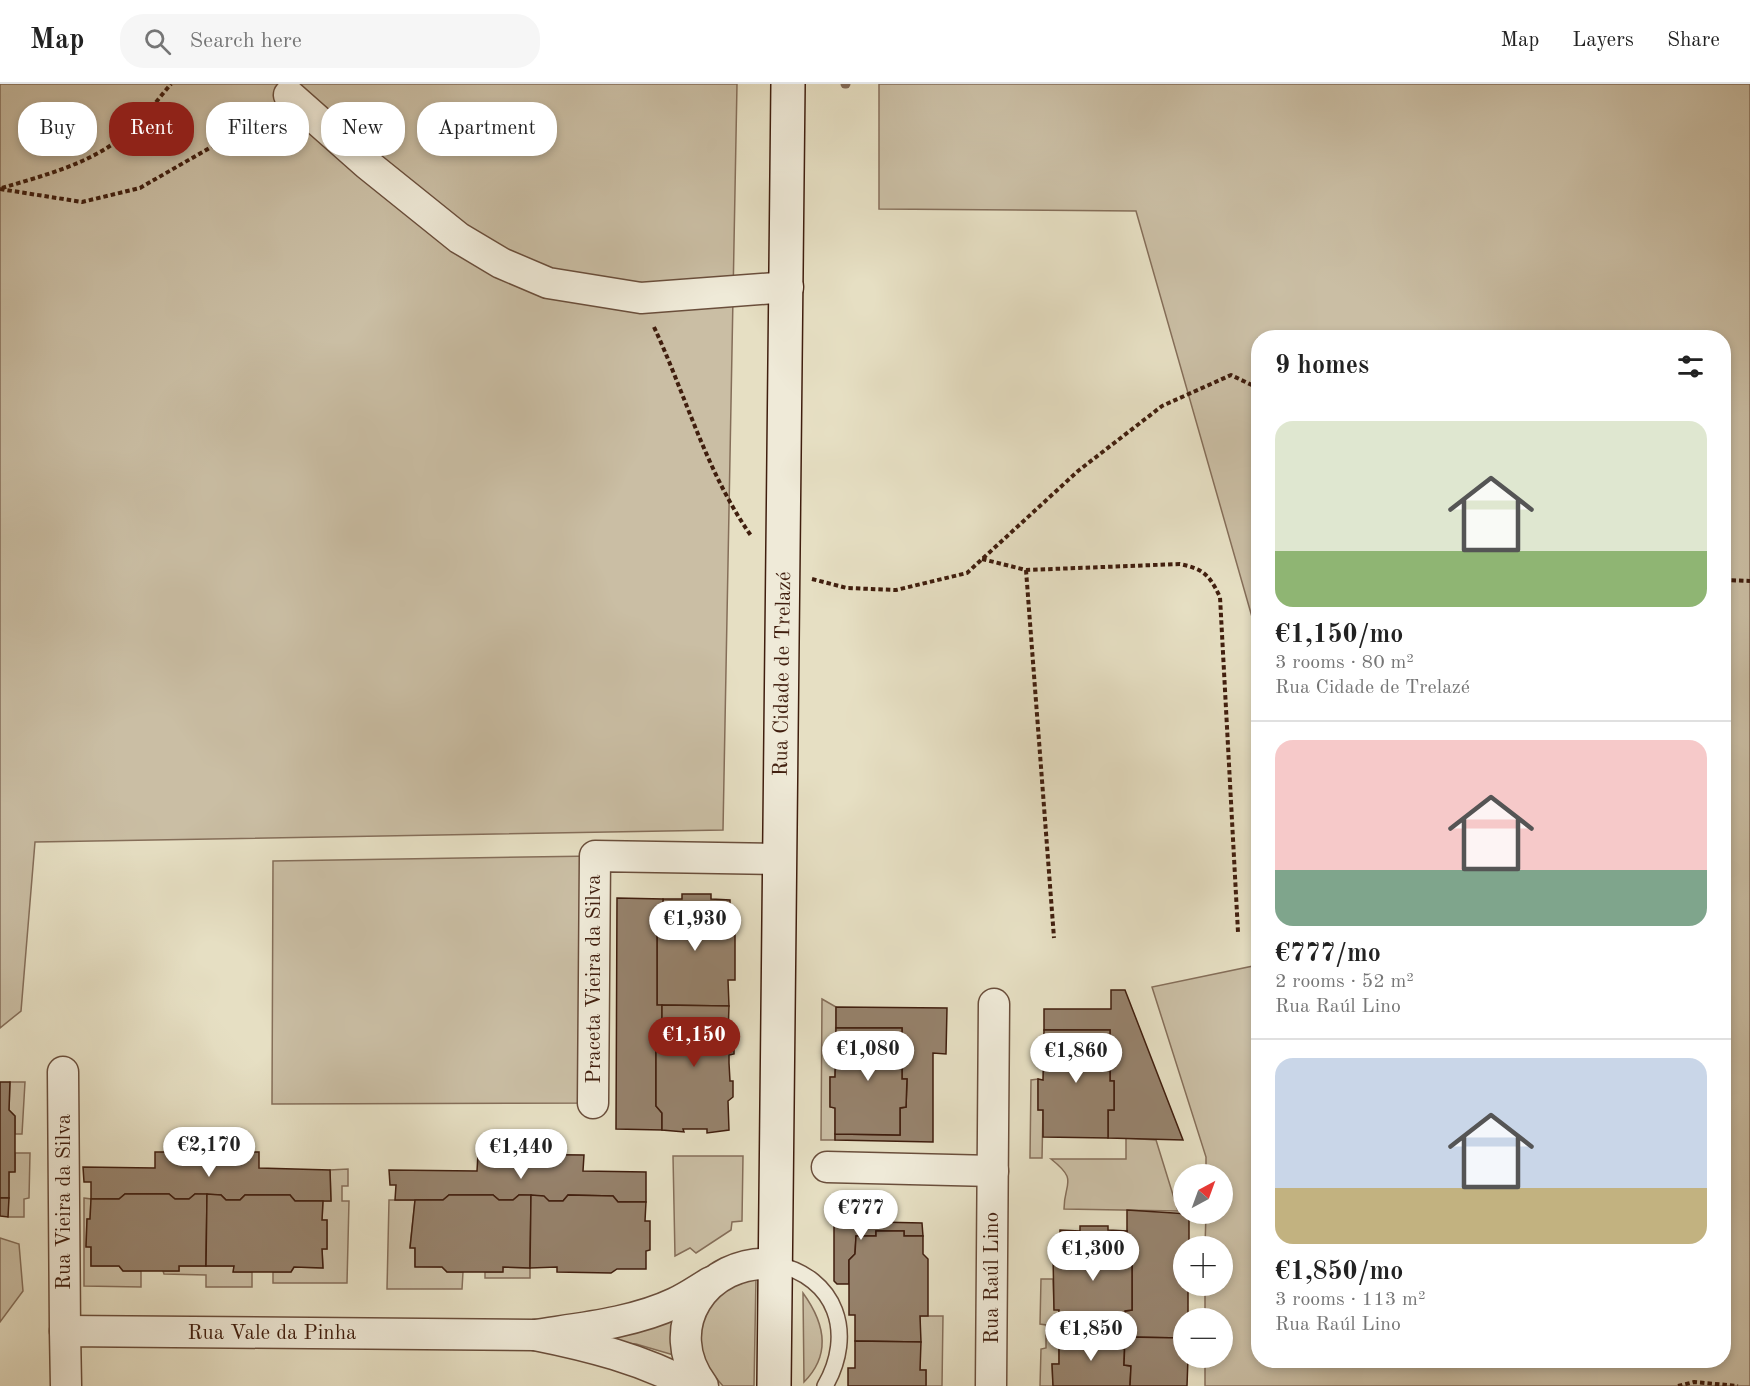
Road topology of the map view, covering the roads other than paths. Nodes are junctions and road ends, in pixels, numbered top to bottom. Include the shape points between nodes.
1 (788, 84) edge
2 (285, 90) edge
3 (788, 286) junction
4 (780, 859) junction
5 (994, 1004) dead end
6 (63, 1072) dead end
7 (593, 1103) dead end
8 (827, 1167) dead end
9 (993, 1171) junction
10 (775, 1264) junction
11 (711, 1282) junction
12 (65, 1331) junction
13 (535, 1335) junction
14 (66, 1386) edge
15 (692, 1386) edge
16 (703, 1386) edge
17 (774, 1386) edge
18 (825, 1386) edge
19 (991, 1386) edge

1 - 3 street, Rua Cidade de Trelazé
2 - 3 street via 459,238 501,263 548,283 641,298
3 - 4 street, Rua Cidade de Trelazé
4 - 7 street, Praceta Vieira da Silva via 595,856
4 - 10 street, Rua Cidade de Trelazé
5 - 9 street, Rua Raúl Lino
6 - 12 street, Rua Vieira da Silva
8 - 9 street
9 - 19 street, Rua Raúl Lino
10 - 11 street via 749,1263
10 - 17 street, Rua Cidade de Trelazé
10 - 18 lane via 807,1275 825,1293 837,1316 841,1341 836,1366
11 - 13 street, Rua Vale da Pinha via 674,1303 635,1315
11 - 16 street via 695,1302 687,1326 687,1351 694,1375
12 - 13 street, Rua Vale da Pinha
12 - 14 street
13 - 15 street, Rua Vale da Pinha via 625,1356

